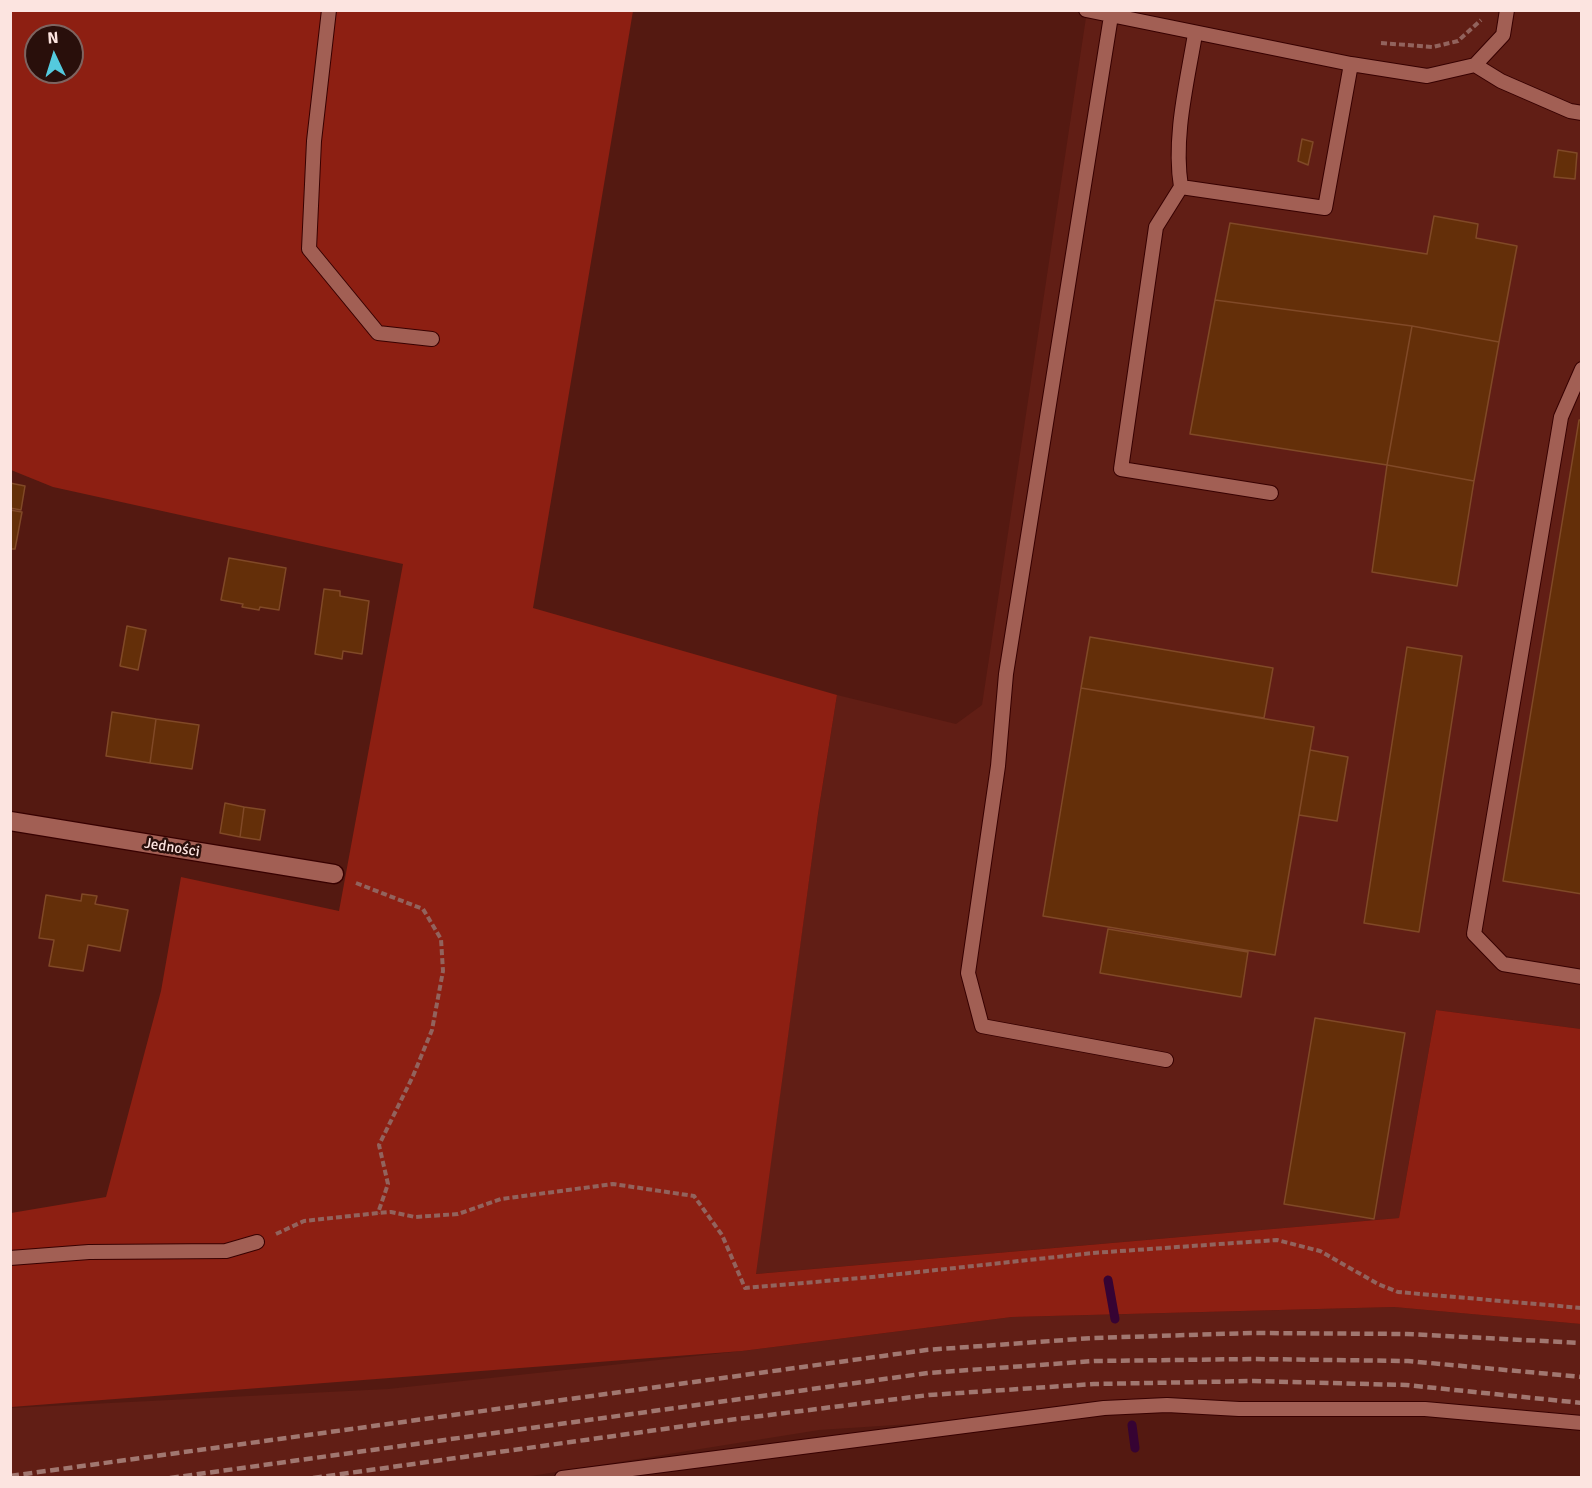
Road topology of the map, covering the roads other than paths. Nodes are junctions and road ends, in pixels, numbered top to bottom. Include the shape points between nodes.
1 (328, 10) edge
2 (1086, 10) edge
3 (1507, 10) edge
4 (1111, 16) junction
5 (1195, 34) junction
6 (1351, 64) junction
7 (1475, 65) junction
8 (1581, 113) edge
9 (1181, 187) junction
10 (432, 339) dead end
11 (1581, 369) edge
12 (1271, 493) dead end
13 (10, 821) edge
14 (334, 874) road end
15 (1581, 977) edge
16 (1166, 1060) dead end
17 (257, 1242) road end
18 (10, 1258) edge
19 (1581, 1423) edge
20 (562, 1478) edge

1 - 10 lane via 314,141 309,249 378,333
2 - 4 lane
3 - 7 lane via 1503,35
4 - 5 lane
4 - 16 lane via 1006,674 998,766 968,973 982,1026
5 - 6 lane
5 - 9 lane via 1177,163
6 - 7 lane via 1427,76
6 - 9 lane via 1325,208
7 - 8 lane via 1501,81
9 - 12 lane via 1156,227 1121,469
11 - 15 lane via 1561,417 1474,934 1503,964
13 - 14 street, Jedności
17 - 18 lane via 226,1251 89,1252
19 - 20 lane via 1425,1409 1167,1405 1104,1408

